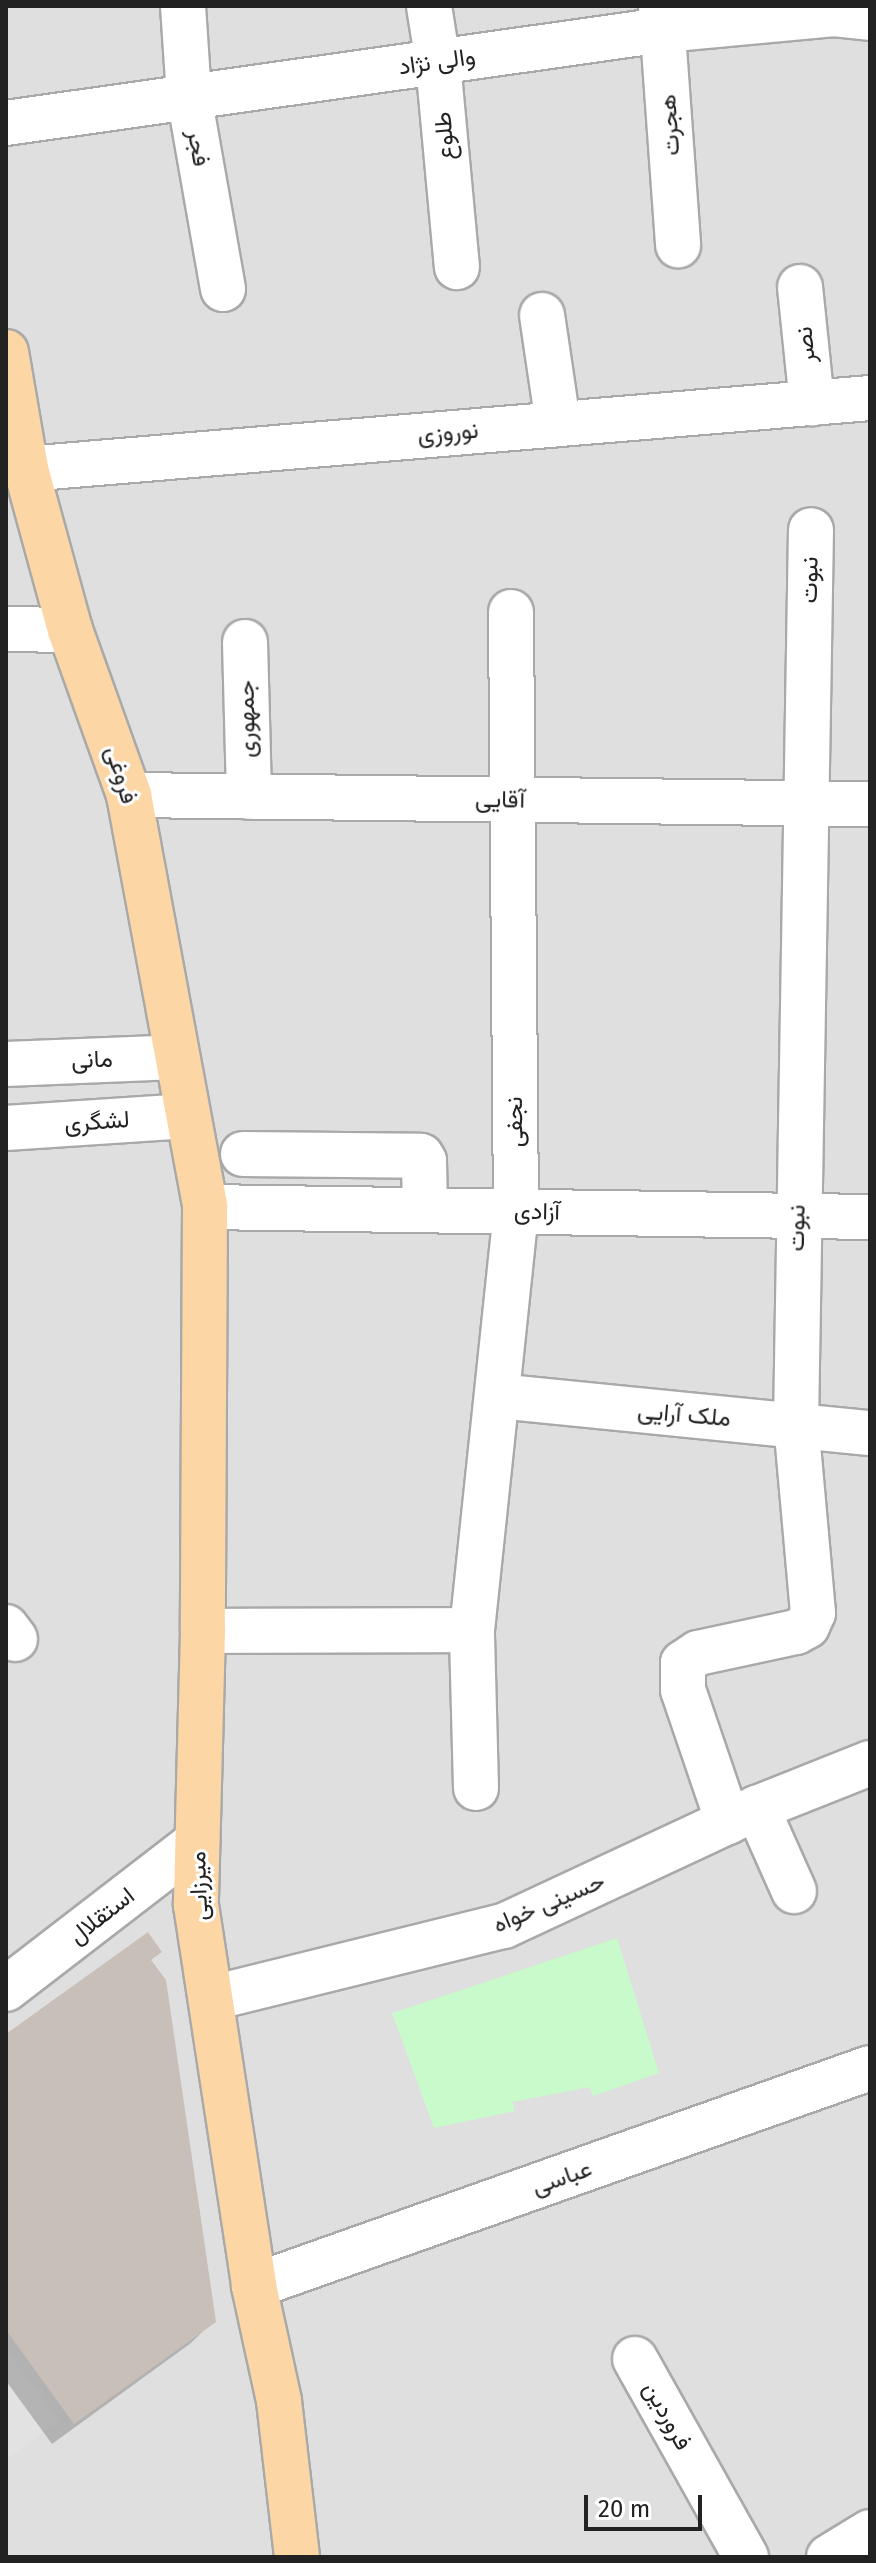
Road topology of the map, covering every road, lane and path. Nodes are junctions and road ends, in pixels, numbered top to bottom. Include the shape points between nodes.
1 (183, 6) edge
2 (429, 6) edge
3 (662, 18) edge
4 (870, 18) edge
5 (438, 63) junction
6 (189, 96) junction
7 (6, 123) edge
8 (678, 245) dead end
9 (457, 267) dead end
10 (800, 287) dead end
11 (223, 289) dead end
12 (542, 315) dead end
13 (6, 352) edge
14 (870, 398) edge
15 (812, 403) junction
16 (558, 424) junction
17 (26, 469) junction
18 (811, 530) dead end
19 (511, 612) dead end
20 (6, 629) edge
21 (70, 630) junction
22 (245, 642) dead end
23 (129, 795) junction
24 (249, 797) junction
25 (512, 800) junction
26 (805, 804) junction
27 (870, 804) edge
28 (177, 1057) junction
29 (6, 1064) edge
30 (188, 1116) junction
31 (6, 1128) edge
32 (243, 1154) dead end
33 (205, 1207) junction
34 (425, 1210) junction
35 (516, 1212) junction
36 (797, 1216) junction
37 (870, 1217) edge
38 (498, 1396) junction
39 (796, 1424) junction
40 (870, 1433) edge
41 (472, 1630) junction
42 (203, 1631) junction
43 (870, 1763) edge
44 (476, 1788) dead end
45 (743, 1815) junction
46 (197, 1842) junction
47 (794, 1891) dead end
48 (6, 1989) edge
49 (212, 1998) junction
50 (870, 2068) edge
51 (254, 2286) junction
52 (635, 2359) dead end
53 (870, 2532) edge
54 (297, 2557) edge
55 (746, 2557) edge
56 (829, 2557) edge

1 - 6 street, فجر
2 - 5 street, طلوع
3 - 4 street, والی نژاد
3 - 5 street, والی نژاد
3 - 8 street, هجرت
5 - 6 street, والی نژاد
5 - 9 street, طلوع
6 - 7 street, والی نژاد
6 - 11 street, فجر
10 - 15 street, نصر
12 - 16 street
13 - 17 main road, فروغی
14 - 15 street, نوروزی
15 - 16 street, نوروزی
16 - 17 street, نوروزی
17 - 21 main road, فروغی
18 - 26 street, نبوت
19 - 25 street, نجفی
20 - 21 street
21 - 23 main road, فروغی
22 - 24 street, جمهوری
23 - 24 street, آقایی
23 - 28 main road, فروغی
24 - 25 street, آقایی
25 - 26 street, آقایی
25 - 35 street, نجفی
26 - 27 street, آقایی
26 - 36 street, نبوت
28 - 29 street, مانی
28 - 30 main road, فروغی
30 - 31 street, لشگری
30 - 33 main road, فروغی
32 - 34 street via 421,1156
33 - 34 street, آزادی
33 - 42 main road, میرزایی
34 - 35 street, آزادی
35 - 36 street, آزادی
35 - 38 street, نجفی
36 - 37 street, آزادی
36 - 39 street, نبوت
38 - 39 street, ملک آرایی
38 - 41 street, نجفی
39 - 40 street, ملک آرایی
39 - 45 street, نبوت via 813,1613 807,1626 698,1653 683,1663 683,1690
41 - 42 street
41 - 44 street, نجفی
42 - 46 main road, میرزایی
43 - 45 street, حسینی خواه
45 - 47 street, نبوت
45 - 49 street, حسینی خواه via 504,1926
46 - 48 street, استقلال
46 - 49 main road, میرزایی via 196,1905
49 - 51 main road, میرزایی
50 - 51 street, عباسی
51 - 54 main road, میرزایی via 279,2401
52 - 55 street, فروردین
53 - 56 street

